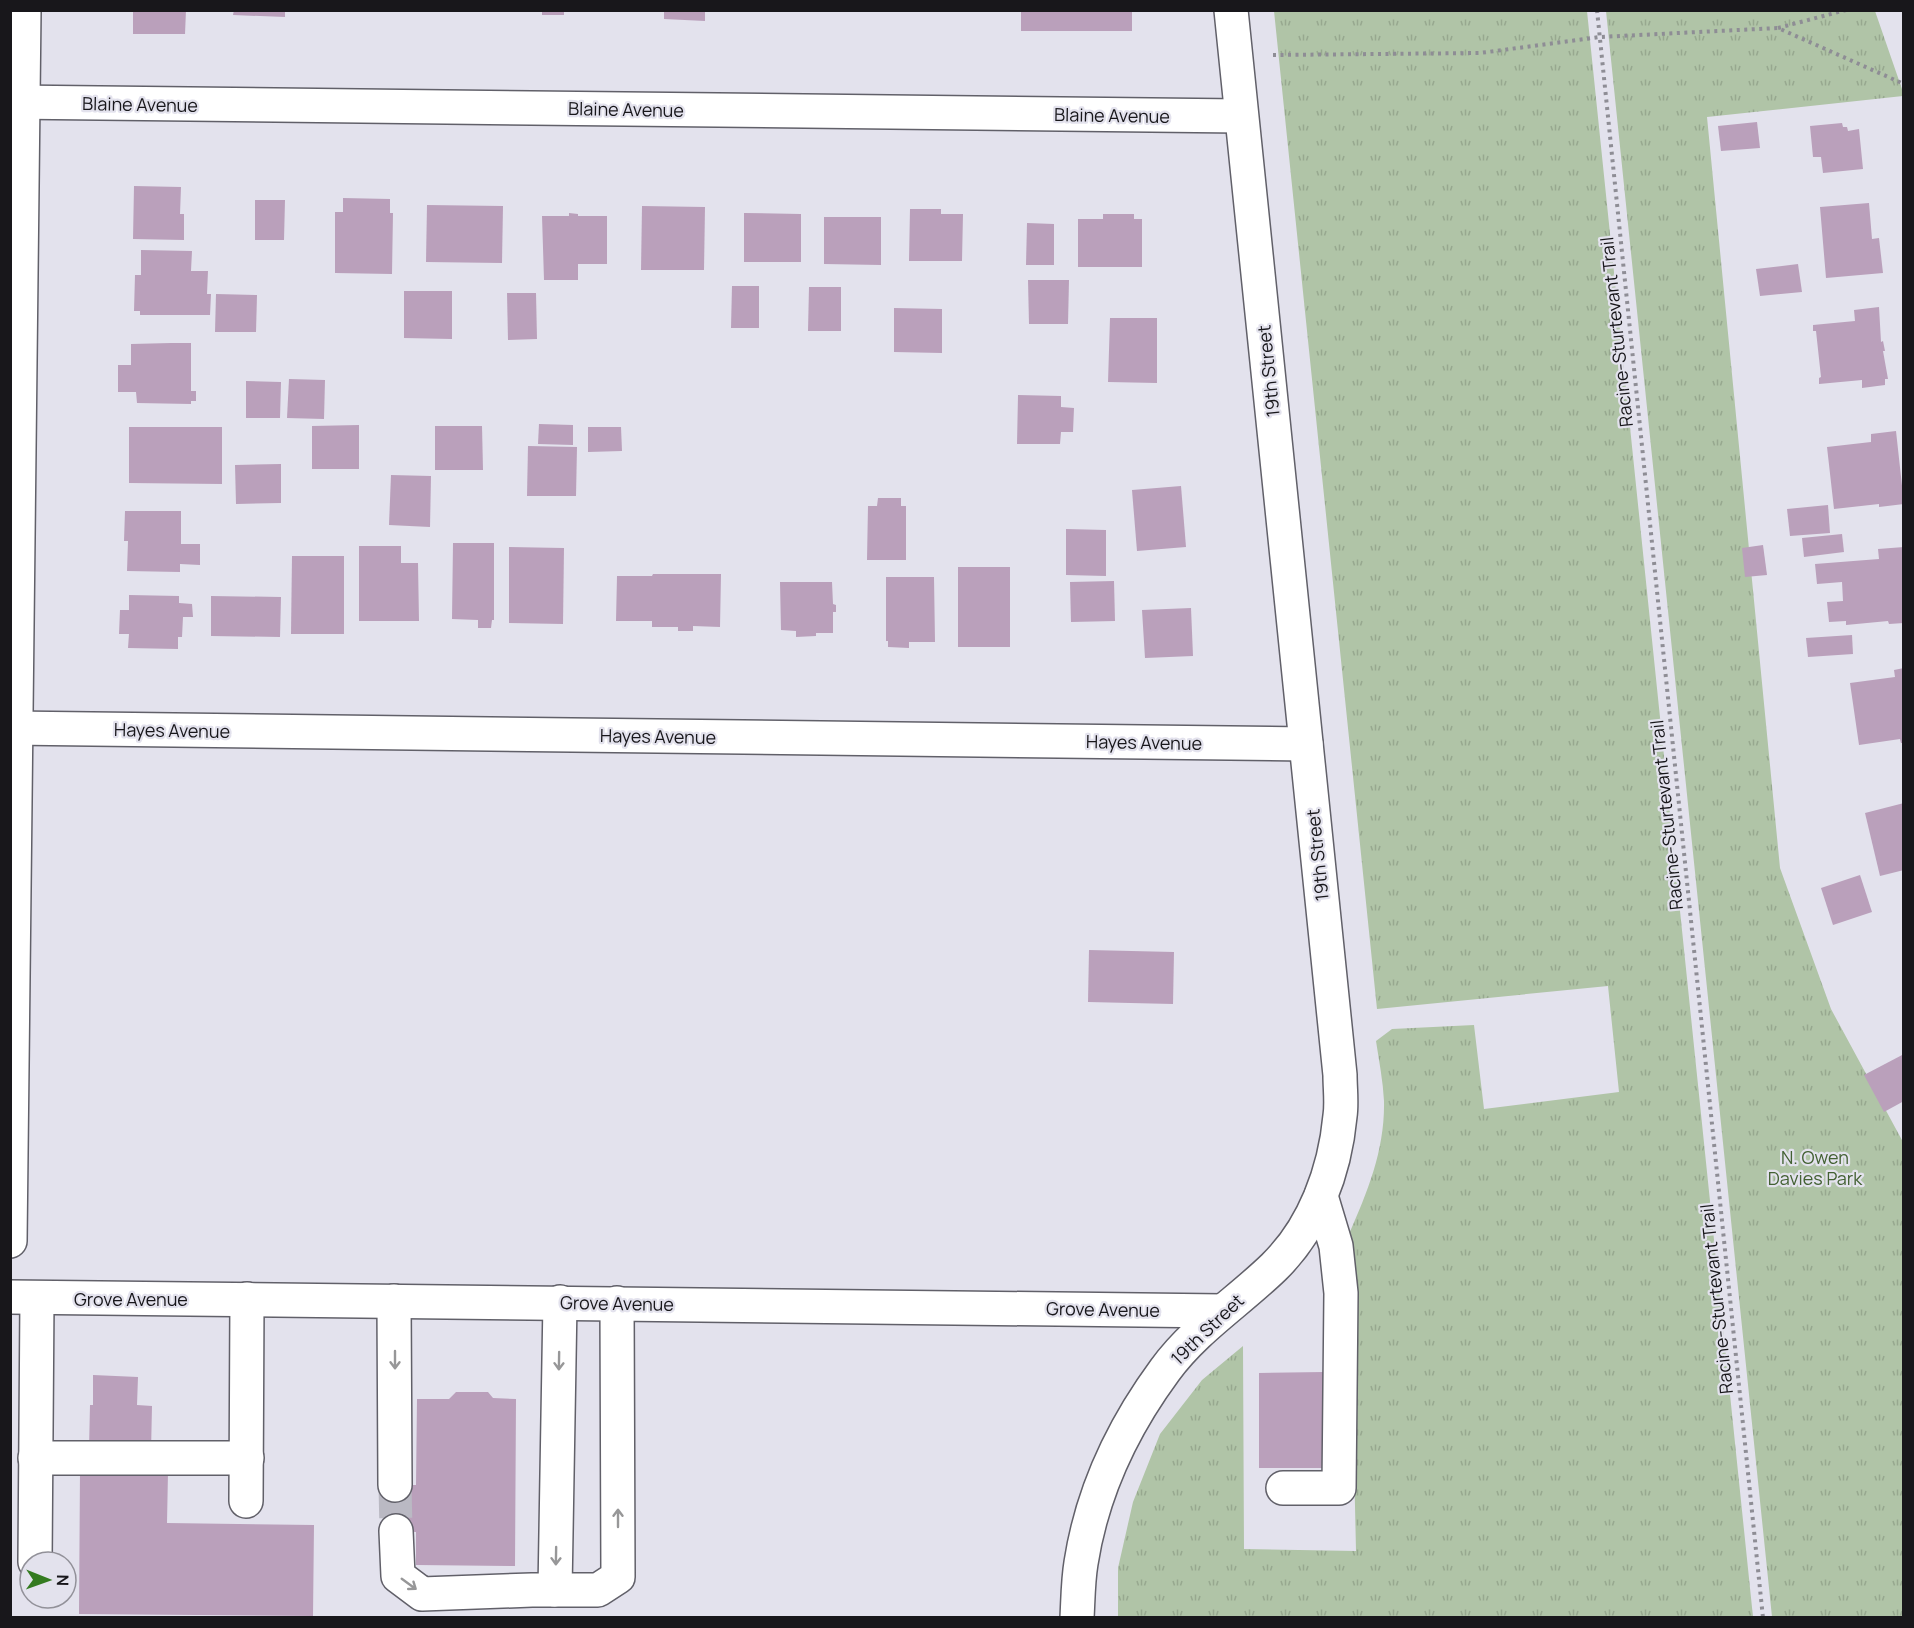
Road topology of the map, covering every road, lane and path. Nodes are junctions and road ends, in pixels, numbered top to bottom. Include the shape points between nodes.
1 (24, 10) edge
2 (1231, 10) edge
3 (1597, 10) edge
4 (1846, 10) edge
5 (1778, 28) junction
6 (1600, 37) junction
7 (1236, 58) junction
8 (1904, 84) edge
9 (17, 102) edge
10 (1242, 116) junction
11 (13, 728) edge
12 (1306, 744) junction
13 (1321, 1196) junction
14 (10, 1241) edge
15 (24, 1297) edge
16 (248, 1299) junction
17 (394, 1301) junction
18 (560, 1302) junction
19 (617, 1304) junction
20 (1223, 1311) junction
21 (35, 1458) junction
22 (247, 1458) junction
23 (395, 1485) tunnel mouth
24 (1283, 1488) dead end
25 (246, 1501) dead end
26 (396, 1532) tunnel mouth
27 (35, 1550) edge
28 (555, 1590) junction
29 (1077, 1617) edge
30 (1763, 1617) edge

1 - 9 street
2 - 7 street, 19th Street
3 - 6 path, Racine-Sturtevant Trail
4 - 5 path
5 - 6 path
5 - 8 path
6 - 7 path via 1479,53 1288,53
6 - 30 path, Racine-Sturtevant Trail
7 - 10 street, 19th Street
9 - 10 street, Blaine Avenue
9 - 11 street
10 - 12 street, 19th Street
11 - 12 street, Hayes Avenue
11 - 14 street
12 - 13 street, 19th Street via 1340,1076 1341,1114 1335,1156
13 - 20 street, 19th Street via 1301,1233 1275,1266
13 - 24 street via 1336,1246 1341,1293 1339,1488
15 - 16 street, Grove Avenue
15 - 21 street
16 - 17 street, Grove Avenue
16 - 22 street
17 - 18 street, Grove Avenue
17 -> 23 street
18 - 19 street, Grove Avenue
18 -> 28 street
19 - 20 street, Grove Avenue
28 -> 19 street via 598,1590 618,1577
20 - 29 street, 19th Street via 1166,1369 1126,1428 1110,1461 1088,1529
21 - 22 street
21 - 27 street
22 - 25 street
26 -> 28 street via 398,1576 422,1594

